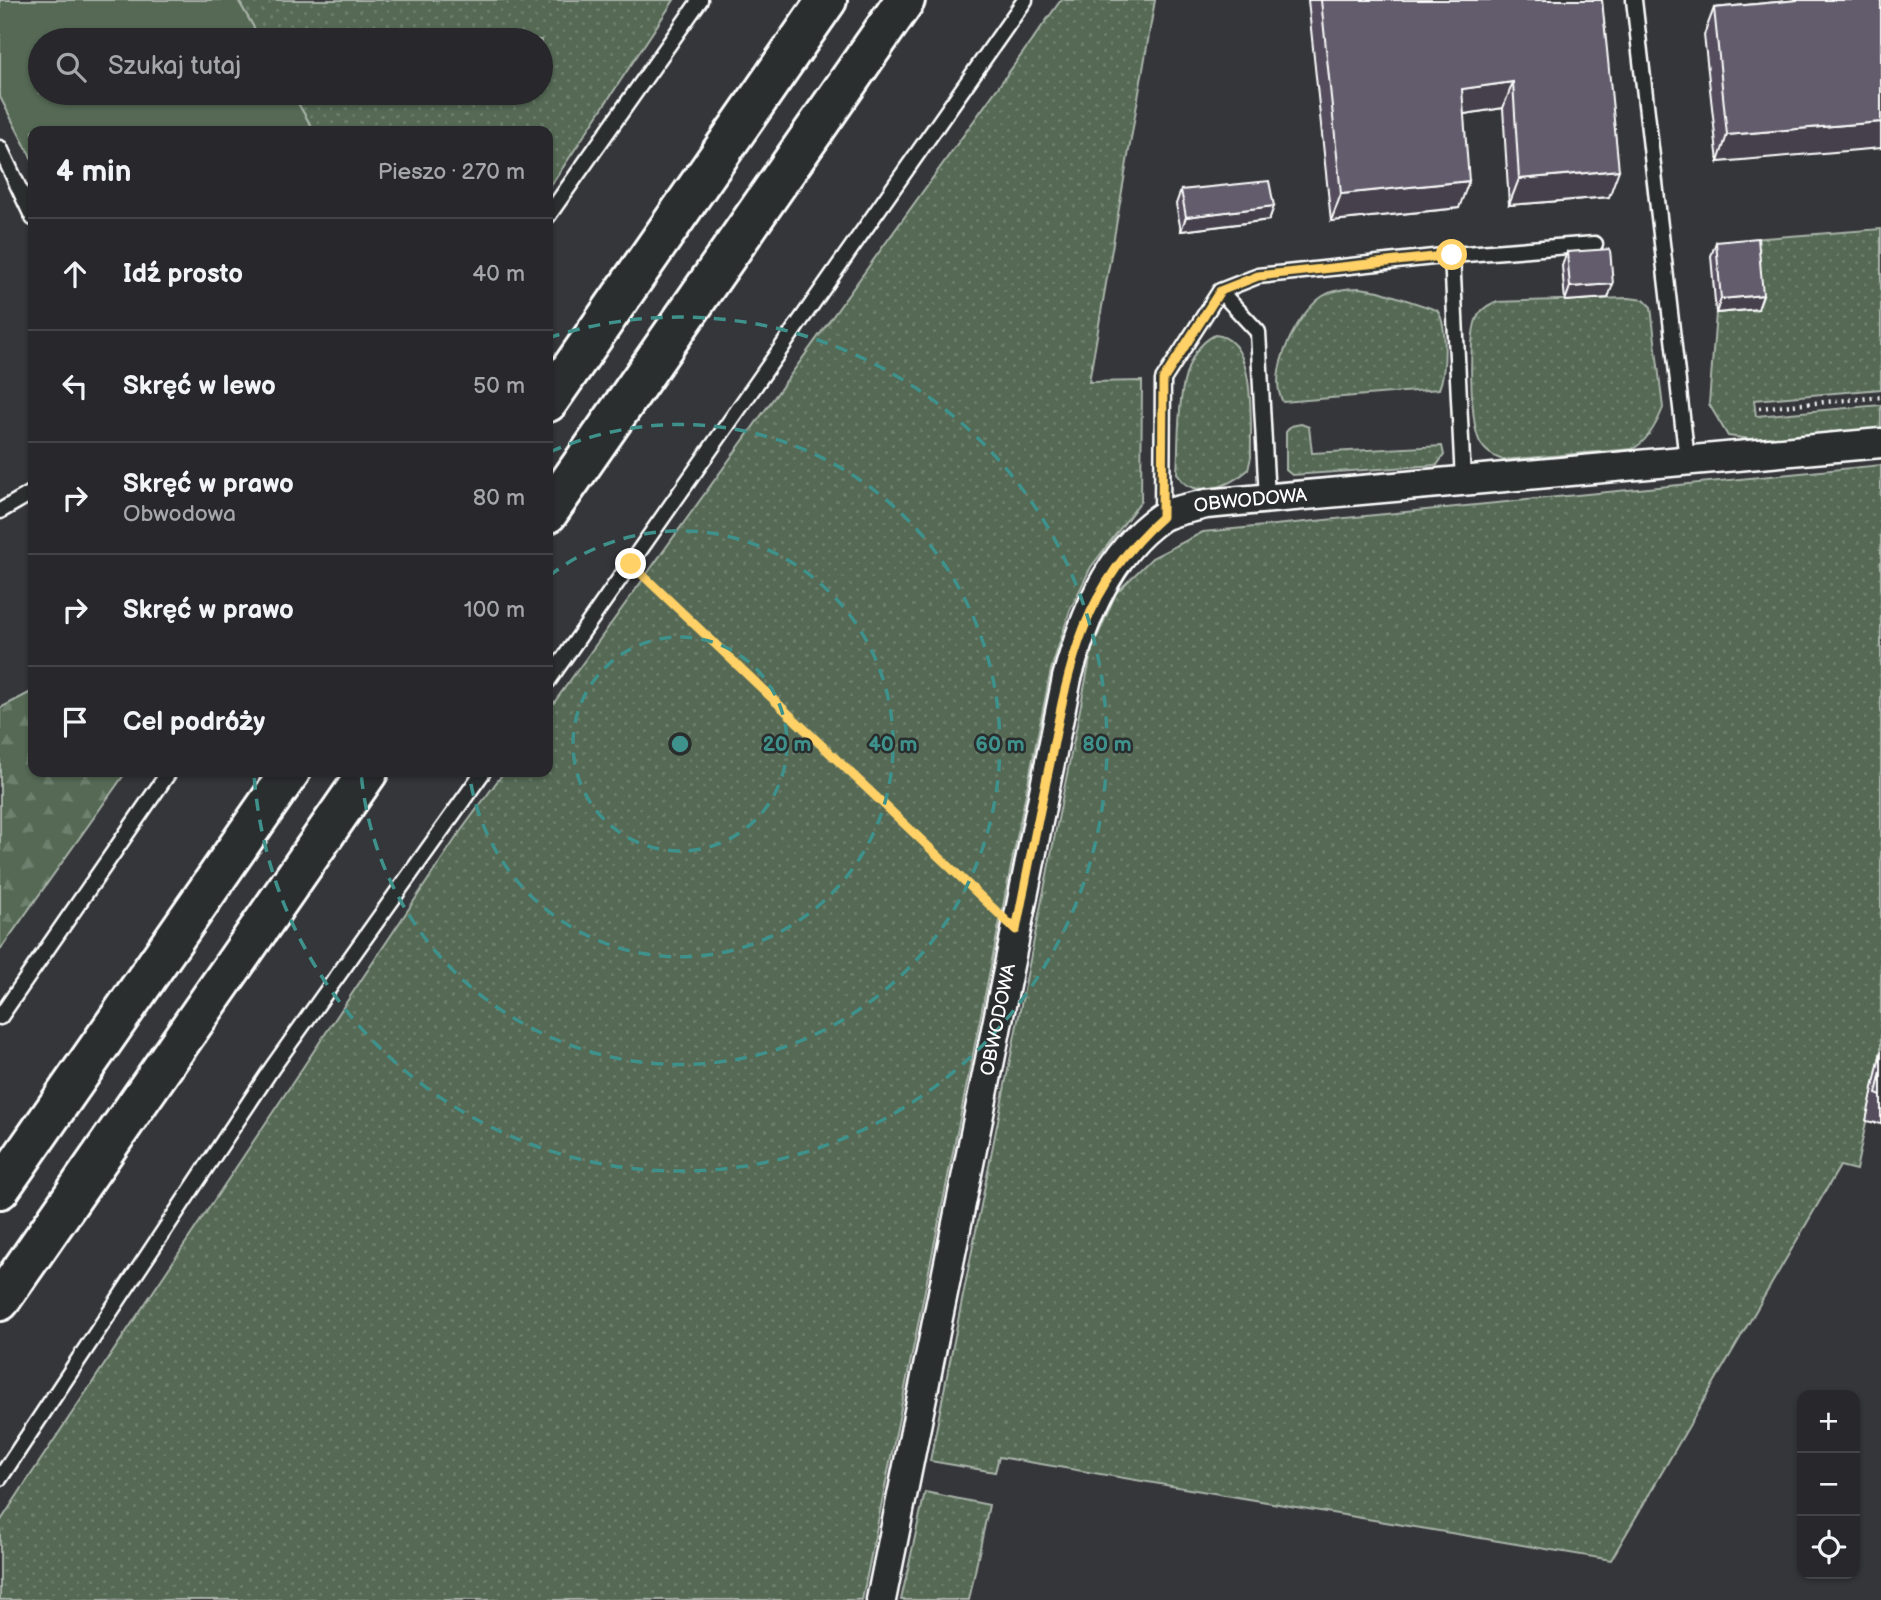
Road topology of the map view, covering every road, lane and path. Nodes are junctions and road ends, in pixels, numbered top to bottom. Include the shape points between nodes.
1 (700, 0) edge
2 (827, 0) edge
3 (905, 0) edge
4 (1026, 0) edge
5 (1634, 0) edge
6 (0, 148) edge
7 (28, 207) edge
8 (553, 209) edge
9 (1595, 244) dead end
10 (1452, 255) junction
11 (1220, 291) junction
12 (553, 395) edge
13 (1881, 397) edge
14 (1759, 408) dead end
15 (1881, 443) edge
16 (1687, 460) junction
17 (1463, 481) junction
18 (28, 495) edge
19 (1267, 498) junction
20 (553, 506) edge
21 (0, 511) edge
22 (1162, 517) junction
23 (631, 564) junction
24 (553, 674) edge
25 (166, 777) edge
26 (287, 777) edge
27 (365, 777) edge
28 (479, 777) edge
29 (1016, 930) junction
30 (0, 1017) edge
31 (0, 1189) edge
32 (0, 1301) edge
33 (0, 1478) edge
34 (881, 1600) edge

1 - 8 lane
2 - 12 highway
3 - 20 highway
4 - 23 lane
5 - 16 lane
6 - 7 lane
9 - 10 lane
10 - 11 lane via 1258,276
10 - 17 lane
11 - 19 lane via 1258,332
11 - 22 lane via 1163,380
13 - 14 path
15 - 16 street, OBWODOWA
16 - 17 street, OBWODOWA
17 - 19 street, OBWODOWA
18 - 21 lane
19 - 22 street, OBWODOWA via 1206,504
22 - 29 street, OBWODOWA via 1115,566 1079,634
23 - 24 lane
23 - 29 path
25 - 30 lane
26 - 31 highway
27 - 32 highway
28 - 33 lane via 272,1068
29 - 34 street, OBWODOWA

